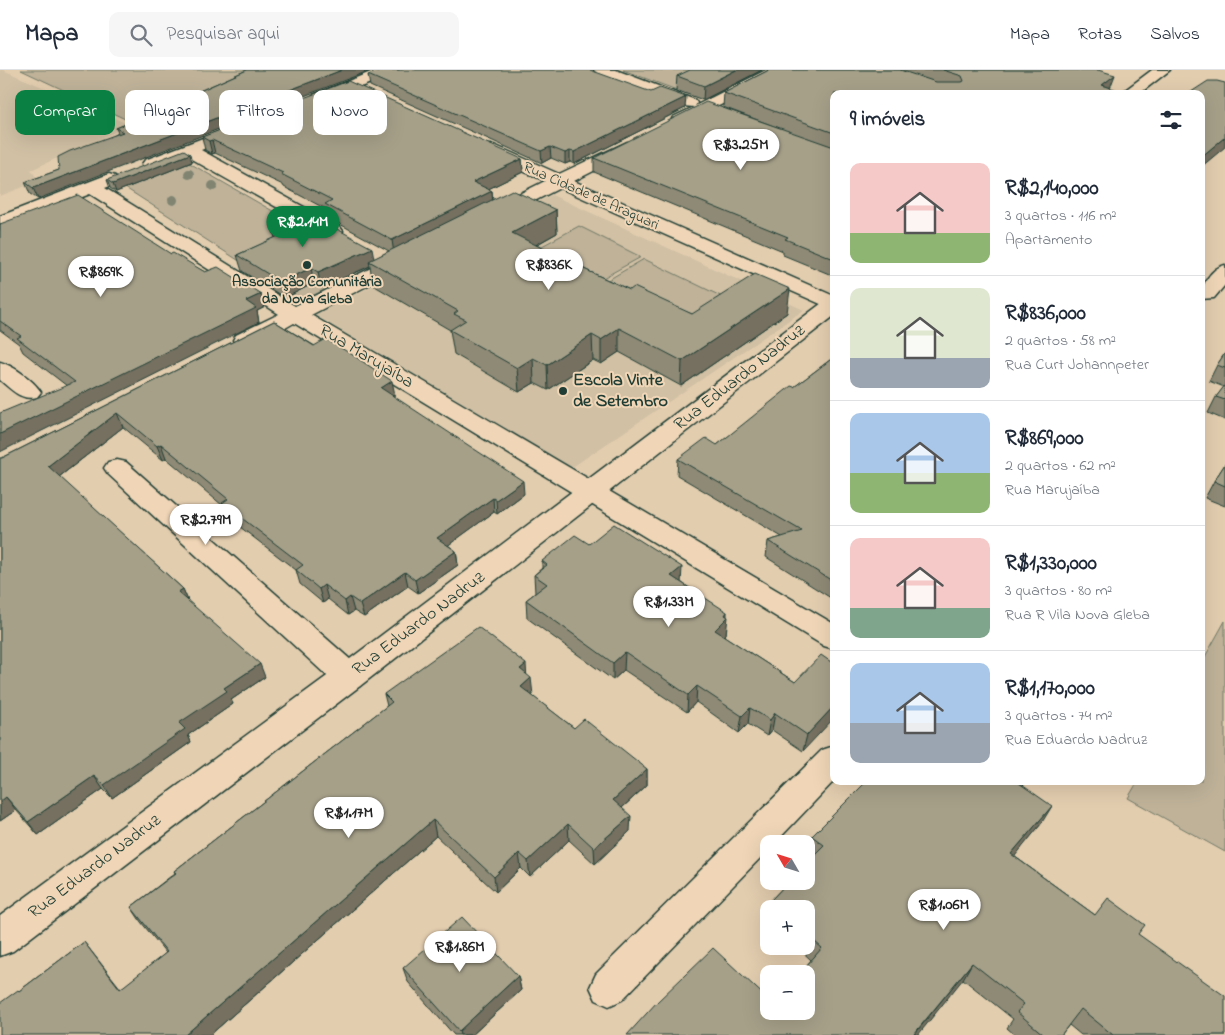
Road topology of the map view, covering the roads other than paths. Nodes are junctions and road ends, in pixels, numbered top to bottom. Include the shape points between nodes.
1 (390, 70) edge
2 (602, 70) edge
3 (778, 70) edge
4 (1162, 70) edge
5 (350, 85) junction
6 (360, 90) edge
7 (1134, 90) edge
8 (305, 103) edge
9 (704, 108) junction
10 (722, 115) edge
11 (661, 130) edge
12 (225, 135) edge
13 (644, 138) edge
14 (468, 140) edge
15 (187, 150) junction
16 (559, 181) junction
17 (92, 187) junction
18 (481, 221) edge
19 (0, 223) edge
20 (351, 241) edge
21 (420, 251) edge
22 (377, 255) edge
23 (394, 264) junction
24 (1225, 271) edge
25 (1211, 295) edge
26 (830, 303) edge
27 (830, 308) edge
28 (294, 314) junction
29 (224, 350) edge
30 (0, 368) edge
31 (29, 392) dead end
32 (117, 468) dead end
33 (591, 493) junction
34 (830, 636) edge
35 (349, 677) junction
36 (830, 764) edge
37 (2, 932) edge
38 (609, 987) dead end

1 - 5 street
2 - 9 street
3 - 9 street
4 - 7 street
5 - 6 street
5 - 8 street
9 - 10 street
9 - 11 street
12 - 15 street
13 - 16 street
14 - 16 street, Rua Cidade de Araguari
15 - 17 street
15 - 20 street
16 - 18 street
16 - 26 street, Rua Cidade de Araguari
17 - 19 street
17 - 28 street, Rua Marujaíba
21 - 23 street
22 - 23 street
23 - 28 street
24 - 25 street
27 - 33 street, Rua Eduardo Nadruz
28 - 29 street
28 - 33 street, Rua Marujaíba
30 - 31 street
32 - 35 street
33 - 34 street, Rua Marujaíba
33 - 35 street, Rua Eduardo Nadruz
35 - 37 street, Rua Eduardo Nadruz
36 - 38 street

